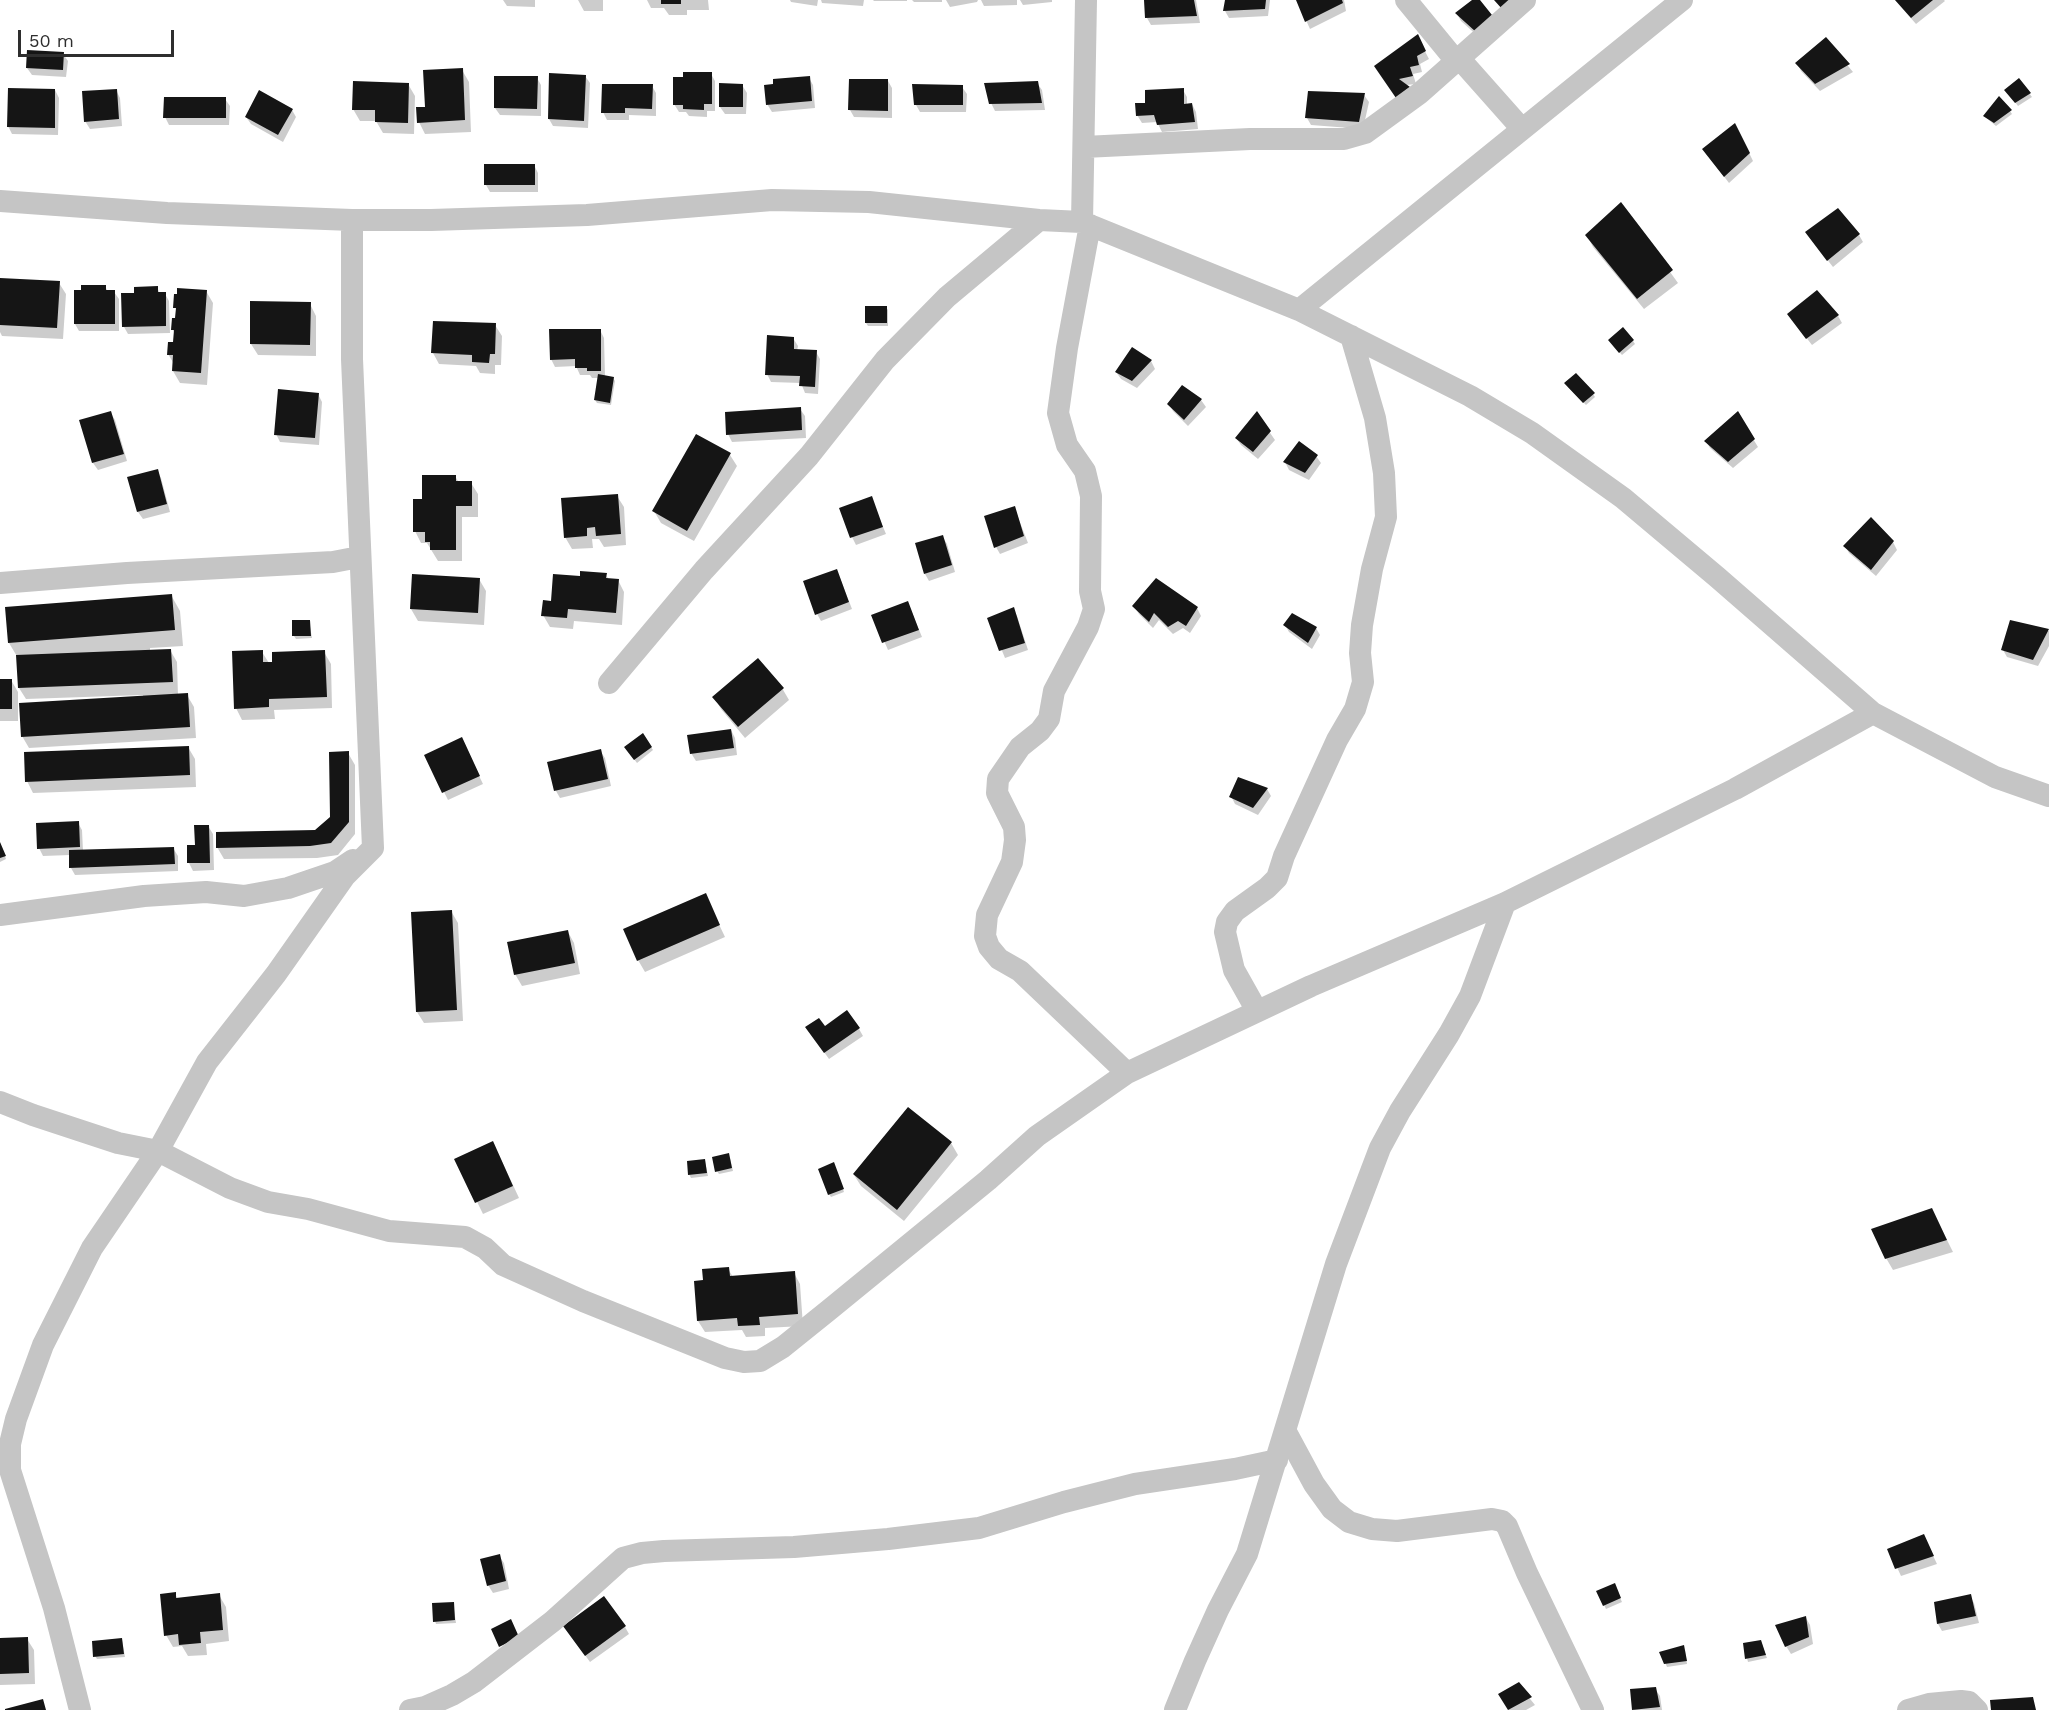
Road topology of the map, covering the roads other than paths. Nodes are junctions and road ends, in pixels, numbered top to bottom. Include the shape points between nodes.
1 (1086, 0) edge
2 (1406, 0) edge
3 (1525, 0) edge
4 (1682, 0) edge
5 (1458, 60) junction
6 (1522, 129) junction
7 (1084, 147) junction
8 (0, 201) edge
9 (352, 220) junction
10 (1040, 220) junction
11 (1086, 224) junction
12 (1299, 310) junction
13 (1351, 336) junction
14 (359, 557) junction
15 (0, 583) edge
16 (609, 683) dead end
17 (1873, 713) junction
18 (2049, 796) edge
19 (373, 848) junction
20 (1505, 903) junction
21 (0, 915) edge
22 (1257, 1011) junction
23 (1127, 1073) junction
24 (0, 1102) edge
25 (158, 1151) junction
26 (1286, 1432) junction
27 (5, 1453) edge
28 (1277, 1460) junction
29 (80, 1710) edge
30 (410, 1710) edge
31 (1175, 1710) edge
32 (1593, 1710) edge
33 (1908, 1710) edge
34 (1977, 1710) edge

1 - 7 street
2 - 5 street
3 - 5 street
4 - 6 street
5 - 6 street
5 - 7 street via 1365,134 1344,139
6 - 12 street
7 - 11 street
8 - 9 street
9 - 10 street via 586,215 772,200 869,202
9 - 14 street
10 - 11 street
10 - 16 street via 947,297 885,360 809,456 704,570
11 - 12 street
11 - 23 street via 1058,414 1068,444 1085,471 1091,496 1090,591 1094,609 1054,691 1049,719 1041,731 1020,747 998,779 997,794 1014,827 1015,840 1012,862 987,915 985,936 999,959 1020,971
12 - 13 street
13 - 17 street via 1470,396 1532,433 1614,492
13 - 22 street via 1375,418 1386,517 1362,624 1359,653 1363,682 1355,709 1337,740 1277,878 1227,922 1225,932 1234,970
14 - 15 street via 333,562
14 - 19 street
17 - 18 street via 1995,777
17 - 20 street via 1735,789
19 - 21 street via 335,872 288,888 244,896 206,892 144,896
19 - 25 street via 345,876 207,1062
20 - 22 street
20 - 26 street via 1470,996 1380,1148 1336,1264
22 - 23 street
23 - 25 street via 1037,1136 783,1347 760,1361 725,1358 584,1301 503,1265 485,1248 465,1237 389,1231 267,1202
24 - 25 street via 118,1143
25 - 27 street via 92,1248 43,1345
26 - 28 street
26 - 32 street via 1314,1485 1332,1509 1349,1522 1397,1531 1502,1521
27 - 29 street via 54,1608
28 - 30 street via 1136,1485 979,1528 794,1546 664,1551 623,1558 553,1621 474,1682 434,1703
28 - 31 street via 1248,1554 1218,1610
33 - 34 street via 1961,1701 1969,1702

